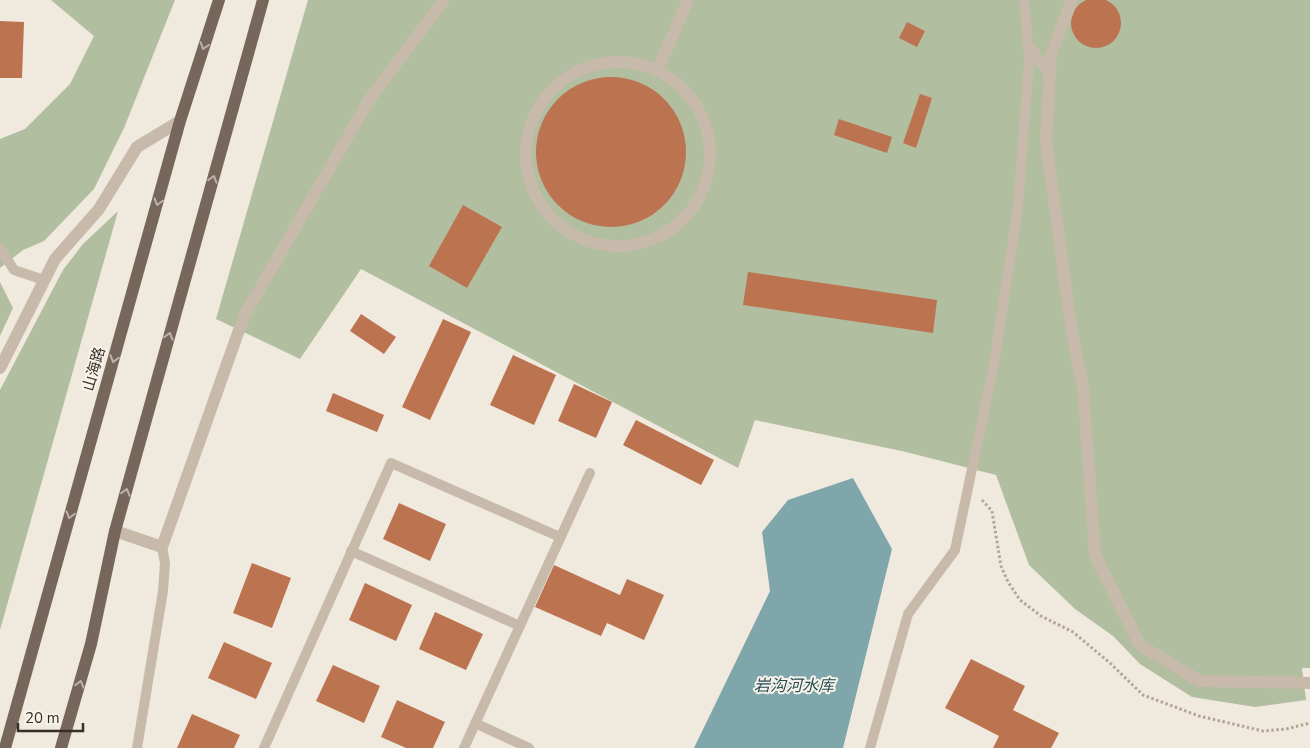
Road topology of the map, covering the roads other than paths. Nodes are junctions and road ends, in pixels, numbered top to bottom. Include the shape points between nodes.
1 (219, 0) edge
2 (263, 0) edge
3 (444, 0) edge
4 (688, 0) edge
5 (1024, 0) edge
6 (1072, 0) edge
7 (1028, 43) junction
8 (657, 71) junction
9 (1050, 77) junction
10 (180, 122) junction
11 (0, 248) edge
12 (44, 280) junction
13 (0, 368) edge
14 (590, 473) dead end
15 (115, 531) junction
16 (560, 537) junction
17 (162, 547) junction
18 (351, 551) junction
19 (520, 626) junction
20 (1310, 684) edge
21 (475, 724) junction
22 (5, 748) edge
23 (61, 748) edge
24 (137, 748) edge
25 (264, 748) edge
26 (464, 748) edge
27 (529, 748) edge
28 (870, 748) edge

1 -> 10 main road, 山海路
15 -> 2 main road
3 - 17 street via 369,100 244,316
4 - 8 street
5 - 7 lane
6 - 9 street via 1051,55
7 - 9 lane
7 - 28 lane via 1018,206 994,364 955,550 908,614
8 - 8 street via 689,95 704,123 711,148 701,193 694,208 667,234 616,245 584,239 568,231 543,210 534,196 528,170 530,133 535,115 564,77 586,66 622,62
9 - 20 street via 1046,142 1072,333 1083,387 1095,555 1140,645 1192,677 1200,681
10 - 12 street via 137,147 99,209 55,259
10 -> 22 main road, 山海路
11 - 12 lane via 14,270
12 - 13 street
14 - 16 lane
15 - 17 street
23 -> 15 main road via 91,644
16 - 18 lane via 391,463
16 - 19 lane
17 - 24 lane via 165,563 163,591
18 - 19 lane
18 - 25 lane
19 - 21 lane
21 - 26 lane
21 - 27 lane

